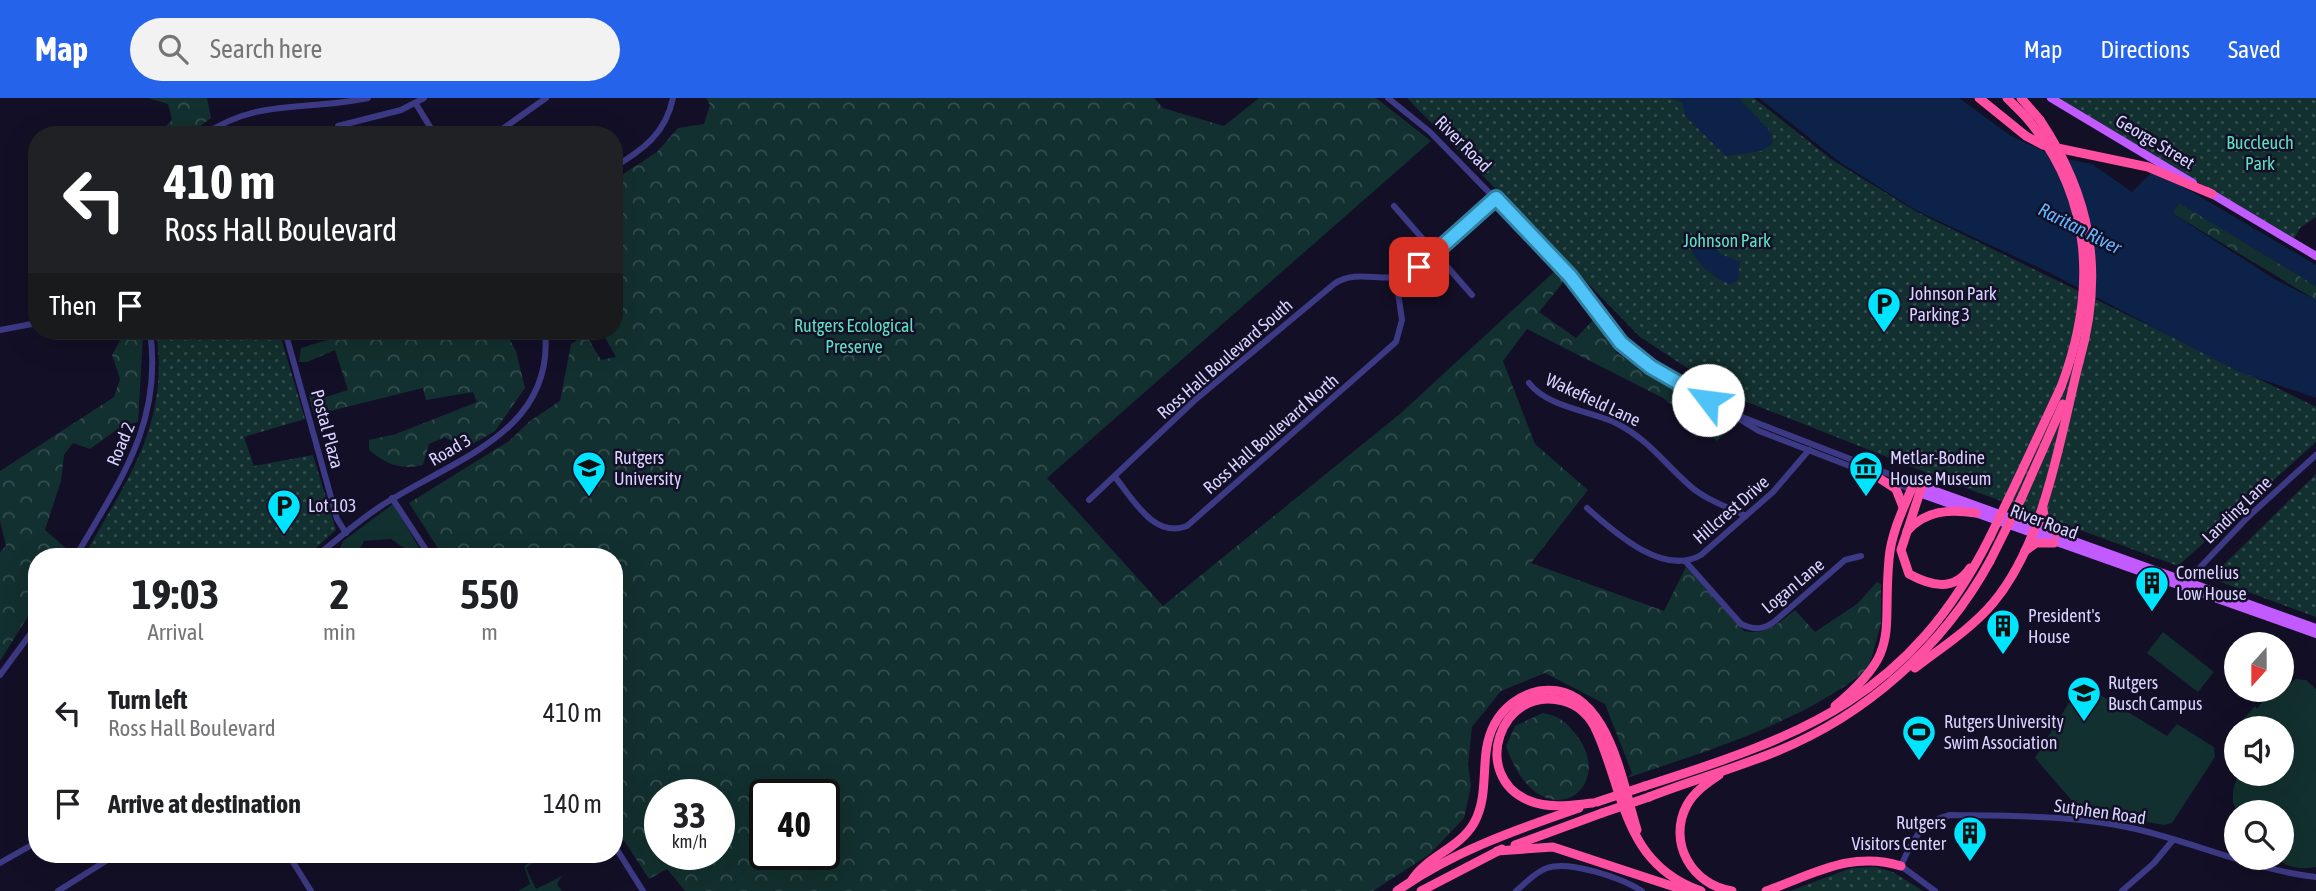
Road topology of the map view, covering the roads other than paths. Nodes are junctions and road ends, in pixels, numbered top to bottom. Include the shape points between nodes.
1 (368, 98) edge
2 (424, 98) edge
3 (546, 98) edge
4 (673, 98) edge
5 (1388, 98) edge
6 (1979, 98) edge
7 (2007, 98) edge
8 (2021, 98) edge
9 (2051, 98) edge
10 (416, 104) junction
11 (217, 126) edge
12 (338, 126) dead end
13 (429, 126) edge
14 (507, 126) edge
15 (623, 161) edge
16 (2212, 194) junction
17 (1496, 198) junction
18 (1394, 206) dead end
19 (1436, 252) junction
20 (2316, 256) edge
21 (1396, 279) junction
22 (1472, 295) dead end
23 (28, 325) edge
24 (0, 330) edge
25 (151, 340) edge
26 (287, 340) edge
27 (545, 340) edge
28 (1529, 383) dead end
29 (2066, 392) junction
30 (1727, 411) junction
31 (1809, 450) junction
32 (2316, 455) edge
33 (1876, 476) junction
34 (1115, 477) junction
35 (1916, 488) junction
36 (392, 498) junction
37 (1089, 500) dead end
38 (2043, 504) junction
39 (1587, 508) dead end
40 (1903, 510) junction
41 (1976, 513) junction
42 (1746, 516) junction
43 (2032, 531) junction
44 (346, 533) junction
45 (1903, 535) junction
46 (1990, 537) junction
47 (2055, 538) junction
48 (80, 548) edge
49 (326, 548) edge
50 (425, 548) edge
51 (2021, 555) junction
52 (1861, 556) dead end
53 (1685, 561) junction
54 (2184, 583) junction
55 (2316, 628) edge
56 (2316, 634) edge
57 (28, 637) edge
58 (0, 675) edge
59 (1893, 675) junction
60 (1804, 729) junction
61 (1727, 769) junction
62 (1595, 803) junction
63 (2173, 840) junction
64 (1641, 845) junction
65 (28, 847) edge
66 (1497, 851) junction
67 (623, 859) edge
68 (0, 863) edge
69 (103, 863) edge
70 (294, 863) edge
71 (1901, 866) junction
72 (2316, 877) edge
73 (1412, 880) junction
74 (643, 890) edge
75 (58, 891) edge
76 (312, 891) edge
77 (1397, 891) edge
78 (1421, 891) edge
79 (1516, 891) edge
80 (1642, 891) edge
81 (1688, 891) edge
82 (1698, 891) edge
83 (1732, 891) edge
84 (1766, 891) edge
85 (1935, 891) edge
86 (2122, 891) edge

1 - 11 street via 262,107
2 - 10 street
3 - 14 street
4 - 15 street via 656,137
5 - 17 street, River Road via 1430,132
6 - 16 highway via 2043,145 2148,167
7 - 29 highway, bridge via 2038,132 2061,171 2081,232 2083,312
8 - 29 highway, bridge via 2040,120 2073,177 2086,221 2093,286 2089,323
9 - 16 main road, George Street
10 - 12 street
10 - 13 street
16 - 20 main road, George Street
17 - 19 street
17 - 30 street, River Road via 1570,276 1635,356
18 - 19 street
19 - 21 street
19 - 22 street
21 - 34 street, Ross Hall Boulevard South via 1356,275 1334,284 1195,400
21 - 34 street, Ross Hall Boulevard North via 1402,320 1396,342 1187,526 1171,530 1154,524
23 - 24 street
25 - 48 street, Road 2 via 153,384 140,441
26 - 44 street, Postal Plaza via 337,519
27 - 36 street, Road 3 via 539,385 513,424 485,446
28 - 42 street, Wakefield Lane via 1553,400 1638,436 1689,485
29 - 38 highway
29 - 46 highway, bridge
29 - 59 highway, bridge via 2021,499 1974,589 1935,639
30 - 31 street, River Road via 1759,431
30 - 35 street, River Road
31 - 33 street, River Road
31 - 42 street, Hillcrest Drive
32 - 54 street, Landing Lane
33 - 35 street, River Road
33 - 40 highway via 1896,489
34 - 37 street, Ross Hall Boulevard South
35 - 40 highway
35 - 41 main road, River Road
35 - 43 main road, River Road
35 - 45 highway
36 - 44 street, Road 3
36 - 50 street
38 - 43 highway
38 - 47 highway via 2045,522
39 - 53 street, Hillcrest Drive via 1640,548
40 - 60 highway via 1889,558 1889,619 1882,652 1866,679
41 - 43 main road, River Road
41 - 45 highway via 1938,512 1916,521
42 - 53 street, Hillcrest Drive via 1701,555
43 - 47 main road, River Road
43 - 51 highway
44 - 49 street, Road 3
45 - 46 highway via 1901,551 1909,574 1929,584 1951,584 1965,575
46 - 59 highway via 1967,584
47 - 51 highway via 2036,543
47 - 54 main road, River Road
51 - 59 highway via 1993,603 1908,673
52 - 53 street, Logan Lane via 1845,560 1763,629 1741,624
54 - 55 main road, River Road
54 - 56 main road, River Road
57 - 58 street
59 - 60 highway
59 - 61 highway via 1882,690 1807,738
60 - 62 highway, bridge via 1751,752
61 - 66 highway, bridge
61 - 83 highway via 1689,800 1680,836 1685,856 1698,876
62 - 64 highway via 1537,803 1510,788 1499,771 1496,749 1499,733 1512,713 1549,699 1570,704 1586,715 1598,733 1626,816
62 - 73 highway via 1496,837
63 - 71 street, Sutphen Road via 2082,820 1950,815 1933,820 1918,832
63 - 72 street, Sutphen Road via 2282,872
63 - 86 street
64 - 73 highway via 1599,719 1571,696 1539,692 1510,704 1494,724 1482,803 1470,829
64 - 82 highway via 1668,874
65 - 68 street
66 - 78 highway
66 - 81 highway via 1553,847
67 - 74 street
69 - 75 street
70 - 76 street
71 - 84 highway via 1870,859 1847,861
71 - 85 street
73 - 77 highway
79 - 80 street via 1542,870 1562,865

